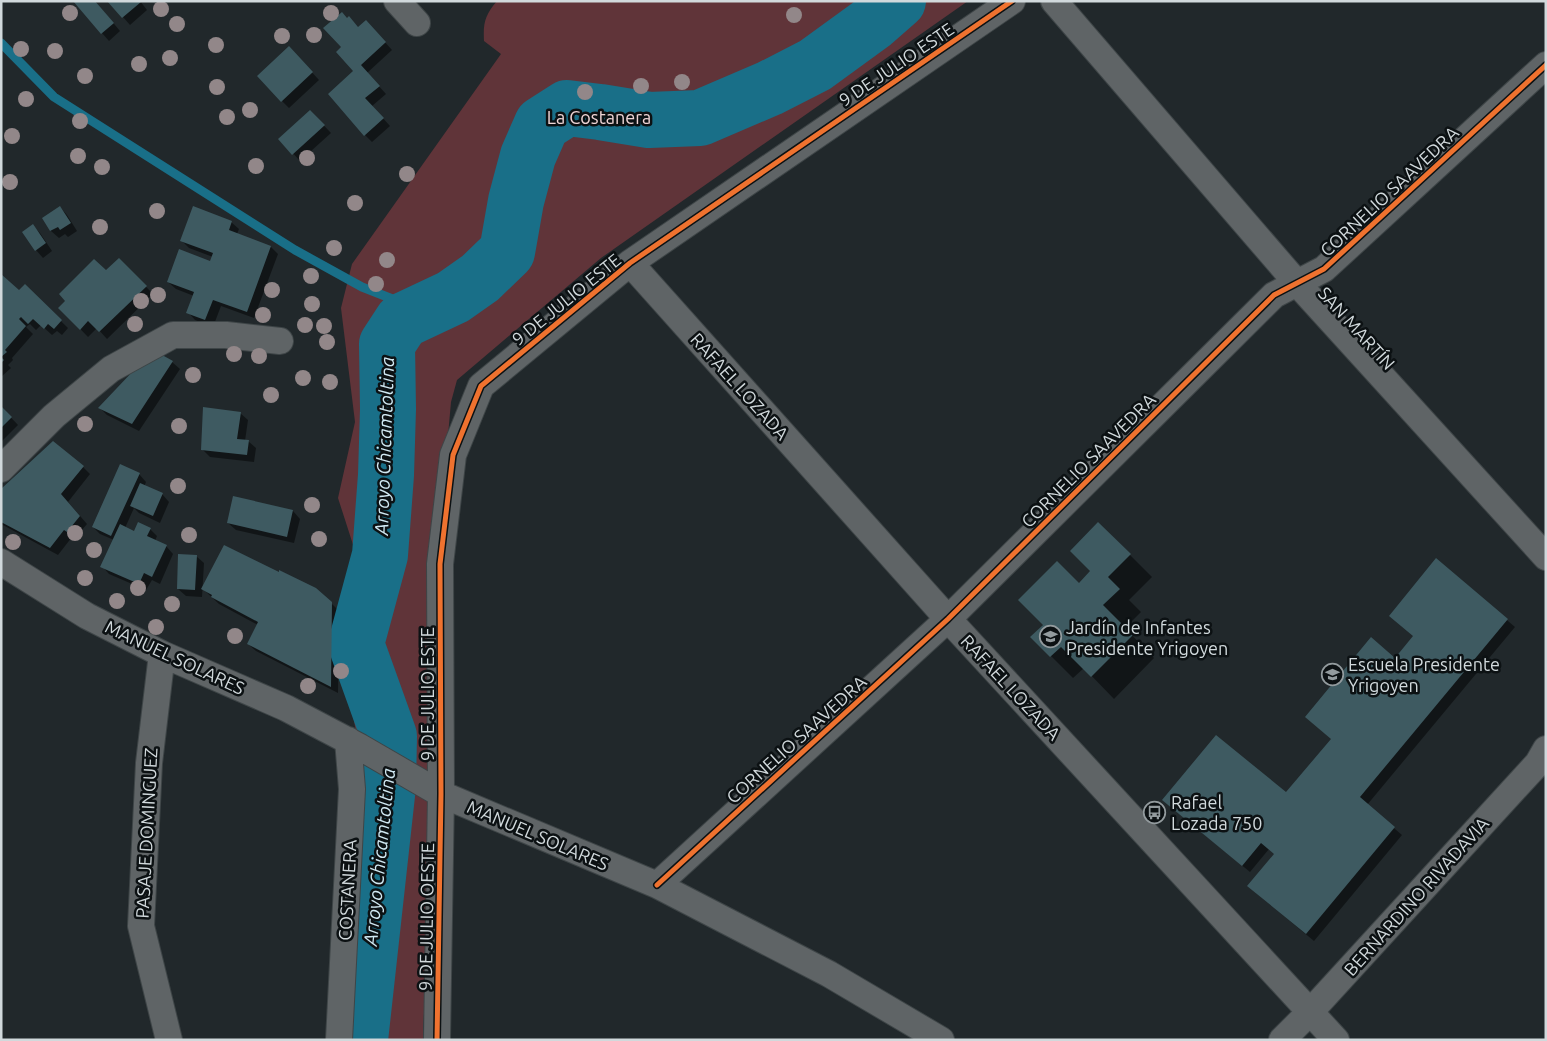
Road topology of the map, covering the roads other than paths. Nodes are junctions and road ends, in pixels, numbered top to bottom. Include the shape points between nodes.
1 (397, 1) edge
2 (1012, 1) edge
3 (1054, 1) edge
4 (417, 24) dead end
5 (1546, 65) edge
6 (630, 263) junction
7 (1296, 282) junction
8 (280, 341) dead end
9 (1, 469) edge
10 (1546, 557) edge
11 (1, 562) edge
12 (948, 619) junction
13 (162, 654) junction
14 (354, 744) junction
15 (1546, 749) edge
16 (436, 791) junction
17 (657, 885) junction
18 (1311, 1012) junction
19 (169, 1040) edge
20 (339, 1040) edge
21 (438, 1040) edge
22 (941, 1040) edge
23 (1282, 1040) edge
24 (1336, 1040) edge

1 - 4 street
2 - 6 street, 9 DE JULIO ESTE
3 - 7 street, SAN MARTÍN
5 - 7 street, CORNELIO SAAVEDRA via 1324,269
6 - 12 street, RAFAEL LOZADA
6 - 16 street, 9 DE JULIO ESTE via 481,386 453,455 440,564
7 - 10 street, SAN MARTÍN
7 - 12 street, CORNELIO SAAVEDRA via 1274,295
8 - 9 street via 226,335 173,335 111,369 54,416
11 - 13 street, MANUEL SOLARES via 87,616
12 - 17 street, CORNELIO SAAVEDRA
12 - 18 street, RAFAEL LOZADA
13 - 14 street, MANUEL SOLARES via 286,708
13 - 19 street, PASAJE DOMINGUEZ via 149,763 141,926
14 - 16 street, MANUEL SOLARES
14 - 20 street, COSTANERA
15 - 18 street, BERNARDINO RIVADAVIA via 1538,763
16 - 17 street, MANUEL SOLARES
16 - 21 street, 9 DE JULIO OESTE
17 - 22 street, MANUEL SOLARES via 829,974
18 - 23 street, BERNARDINO RIVADAVIA
18 - 24 street, RAFAEL LOZADA

